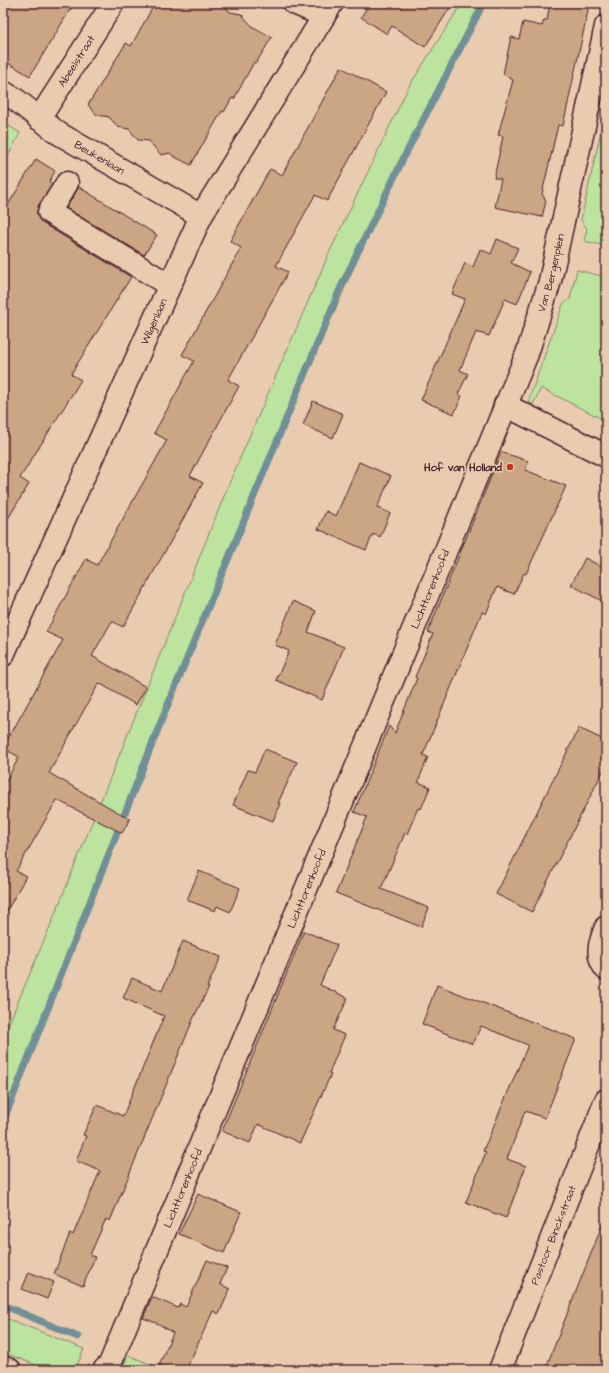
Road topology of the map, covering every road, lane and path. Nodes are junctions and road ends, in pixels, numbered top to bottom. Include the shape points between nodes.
1 (113, 3) edge
2 (294, 3) edge
3 (328, 9) edge
4 (606, 29) edge
5 (3, 92) edge
6 (39, 118) junction
7 (67, 183) dead end
8 (201, 216) junction
9 (169, 285) junction
10 (505, 405) junction
11 (604, 456) dead end
12 (3, 655) edge
13 (606, 927) edge
14 (605, 968) edge
15 (606, 1100) edge
16 (3, 1367) edge
17 (10, 1370) edge
18 (104, 1370) edge
19 (500, 1370) edge

1 - 6 street, Abeelstraat
2 - 3 street
3 - 8 street, Wilgenlaan
4 - 10 street, Van Bergenplein via 550,281 527,354
5 - 6 street, Beukenlaan
6 - 8 street, Beukenlaan via 58,133
7 - 9 street via 49,212
8 - 9 street, Wilgenlaan
9 - 12 street, Wilgenlaan
10 - 11 street
10 - 18 street, Lichttorenhoofd via 110,1364
13 - 14 street via 599,947
15 - 19 street, Pastoor Binckstraat
16 - 17 street

